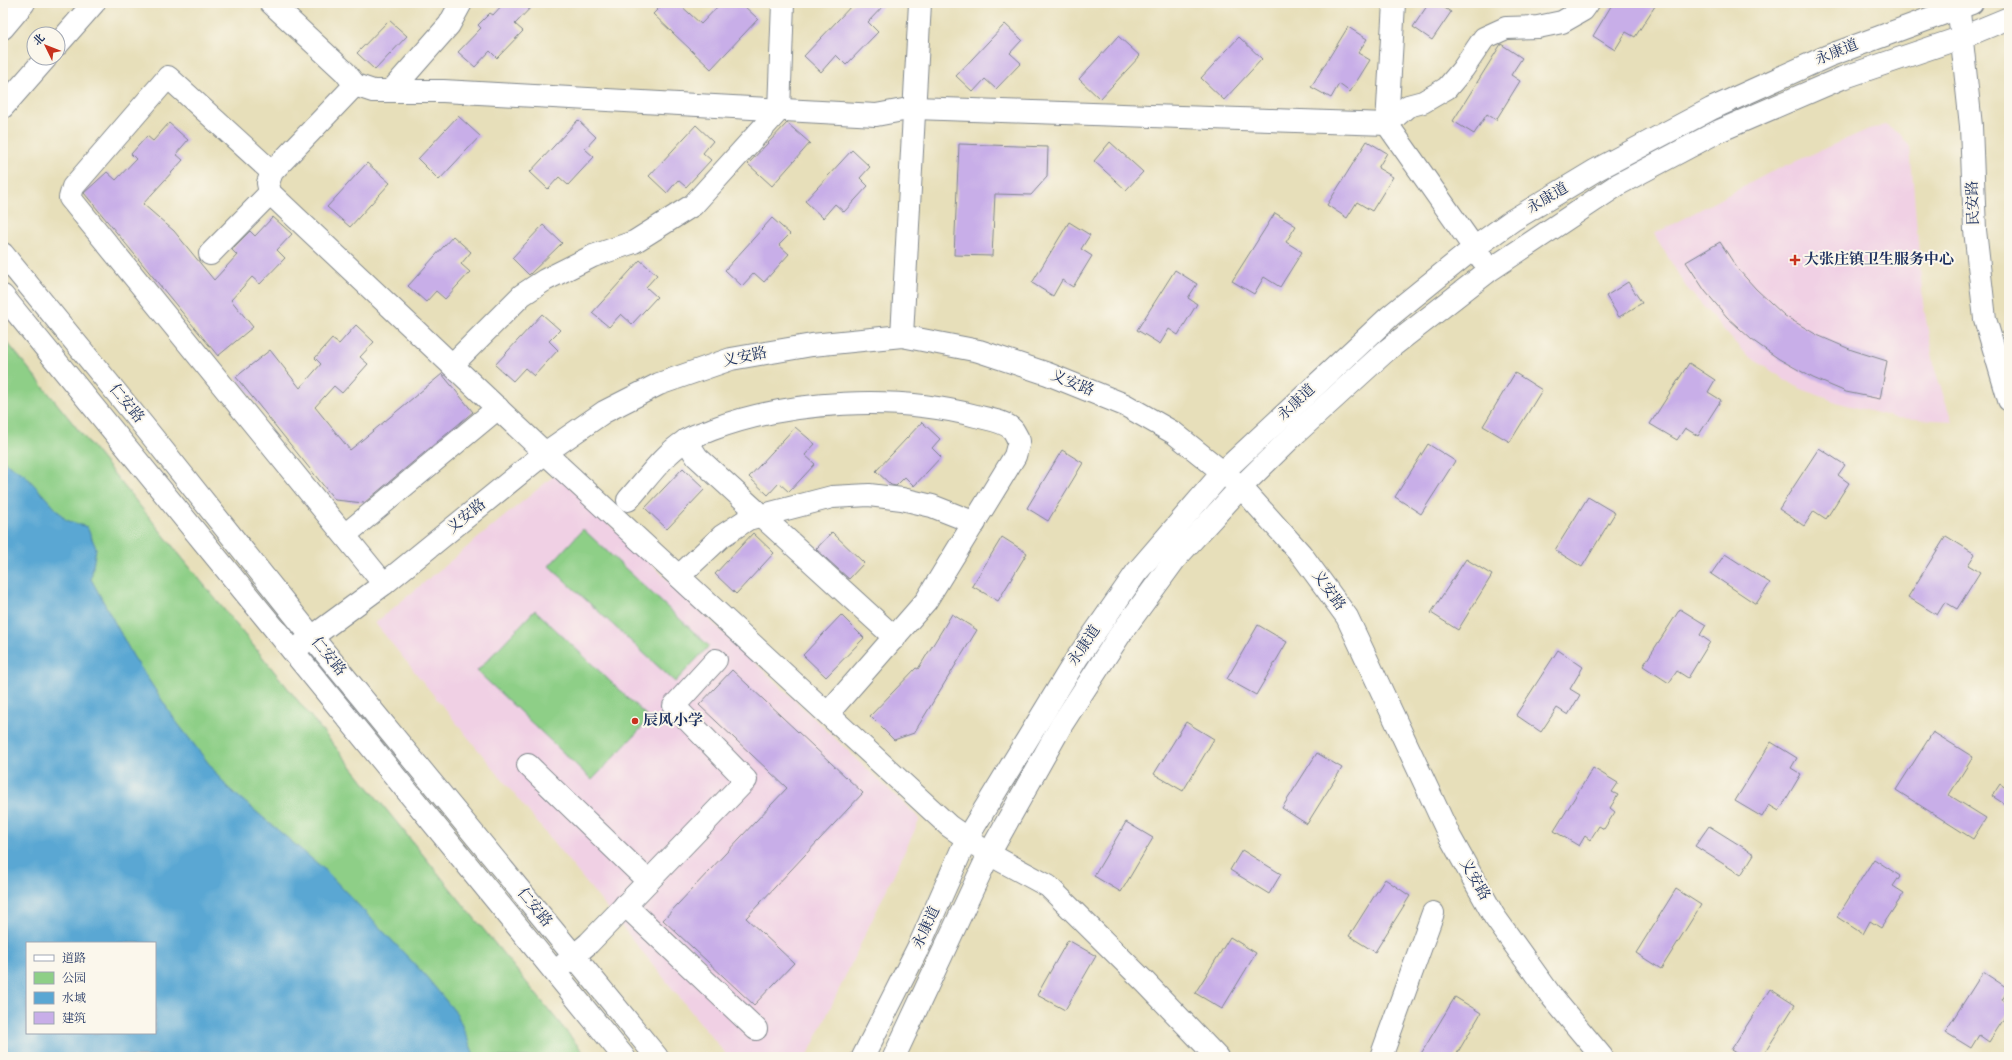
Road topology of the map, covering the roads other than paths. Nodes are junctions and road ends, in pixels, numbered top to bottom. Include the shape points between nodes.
1 (24, 3) edge
2 (94, 3) edge
3 (272, 3) edge
4 (461, 3) edge
5 (784, 3) edge
6 (920, 3) edge
7 (1588, 3) edge
8 (1963, 4) edge
9 (1398, 6) edge
10 (2009, 18) edge
11 (3, 28) edge
12 (66, 35) edge
13 (1963, 37) junction
14 (39, 66) edge
15 (356, 85) junction
16 (391, 91) junction
17 (3, 107) edge
18 (914, 108) junction
19 (779, 110) junction
20 (1387, 124) junction
21 (271, 182) junction
22 (1474, 248) junction
23 (3, 254) edge
24 (210, 254) dead end
25 (1490, 270) junction
26 (3, 296) edge
27 (902, 336) junction
28 (452, 365) junction
29 (2009, 400) edge
30 (498, 408) junction
31 (686, 440) junction
32 (546, 453) junction
33 (1223, 472) junction
34 (1241, 487) junction
35 (628, 500) dead end
36 (761, 515) junction
37 (975, 523) junction
38 (345, 535) junction
39 (679, 576) junction
40 (384, 584) junction
41 (312, 637) junction
42 (895, 638) junction
43 (293, 651) junction
44 (716, 660) dead end
45 (828, 714) junction
46 (528, 765) dead end
47 (967, 838) junction
48 (989, 854) junction
49 (648, 881) junction
50 (625, 905) junction
51 (1433, 913) dead end
52 (574, 956) junction
53 (554, 972) junction
54 (756, 1029) dead end
55 (624, 1057) edge
56 (657, 1057) edge
57 (862, 1057) edge
58 (894, 1057) edge
59 (1217, 1057) edge
60 (1381, 1057) edge
61 (1602, 1057) edge

1 - 11 street
2 - 12 street
3 - 15 street
4 - 16 street via 449,25
5 - 19 street
6 - 18 street
7 - 20 street via 1583,10 1562,22 1538,27 1506,28 1484,38 1447,88 1423,102 1408,106
8 - 13 street, 民安路
8 - 22 street, 永康道 via 1828,56 1711,109 1596,170 1513,220
9 - 20 street
10 - 13 street, 永康道
13 - 25 street, 永康道 via 1842,78 1719,131 1619,184
13 - 29 street, 民安路 via 1972,126 1975,230 1985,319
14 - 17 street
15 - 16 street via 373,91
15 - 21 street
16 - 19 street via 443,91
18 - 19 street via 876,115
18 - 20 street
18 - 27 street
19 - 28 street via 693,205 634,242 593,256 545,280 522,295
20 - 22 street
21 - 24 street
21 - 28 street
21 - 38 street via 168,77 73,187 70,198
22 - 25 street
22 - 33 street, 永康道 via 1390,316
23 - 41 street, 仁安路
25 - 34 street, 永康道 via 1386,351
26 - 43 street, 仁安路
27 - 32 street, 义安路 via 812,345 731,359 659,384 604,412
27 - 33 street, 义安路 via 979,351 1048,374 1125,405 1174,434
28 - 30 street
30 - 32 street
30 - 38 street
31 - 35 street
31 - 36 street via 697,456
31 - 37 street via 733,422 792,409 864,403 917,405 1000,422 1012,429 1019,441 1015,456
32 - 39 street
32 - 40 street, 义安路
33 - 34 street, 义安路
33 - 47 street, 永康道 via 1136,573 1076,658
34 - 48 street, 永康道 via 1176,558 1119,636 1062,724
34 - 61 street, 义安路 via 1301,554 1347,617 1450,837 1494,916 1552,997
36 - 37 street via 832,497 869,495 932,506
36 - 39 street via 748,519 722,536
36 - 42 street
37 - 42 street via 926,601
38 - 40 street
39 - 45 street
40 - 41 street, 义安路
41 - 43 street, 义安路
41 - 52 street, 仁安路
42 - 45 street
43 - 53 street, 仁安路
44 - 49 street via 674,706 746,780
45 - 47 street via 949,826
46 - 49 street
47 - 48 street
47 - 57 street, 永康道 via 920,944
48 - 58 street, 永康道
48 - 59 street via 1048,886
49 - 50 street
50 - 52 street
50 - 54 street
51 - 60 street
52 - 53 street
52 - 56 street, 仁安路
53 - 55 street, 仁安路

